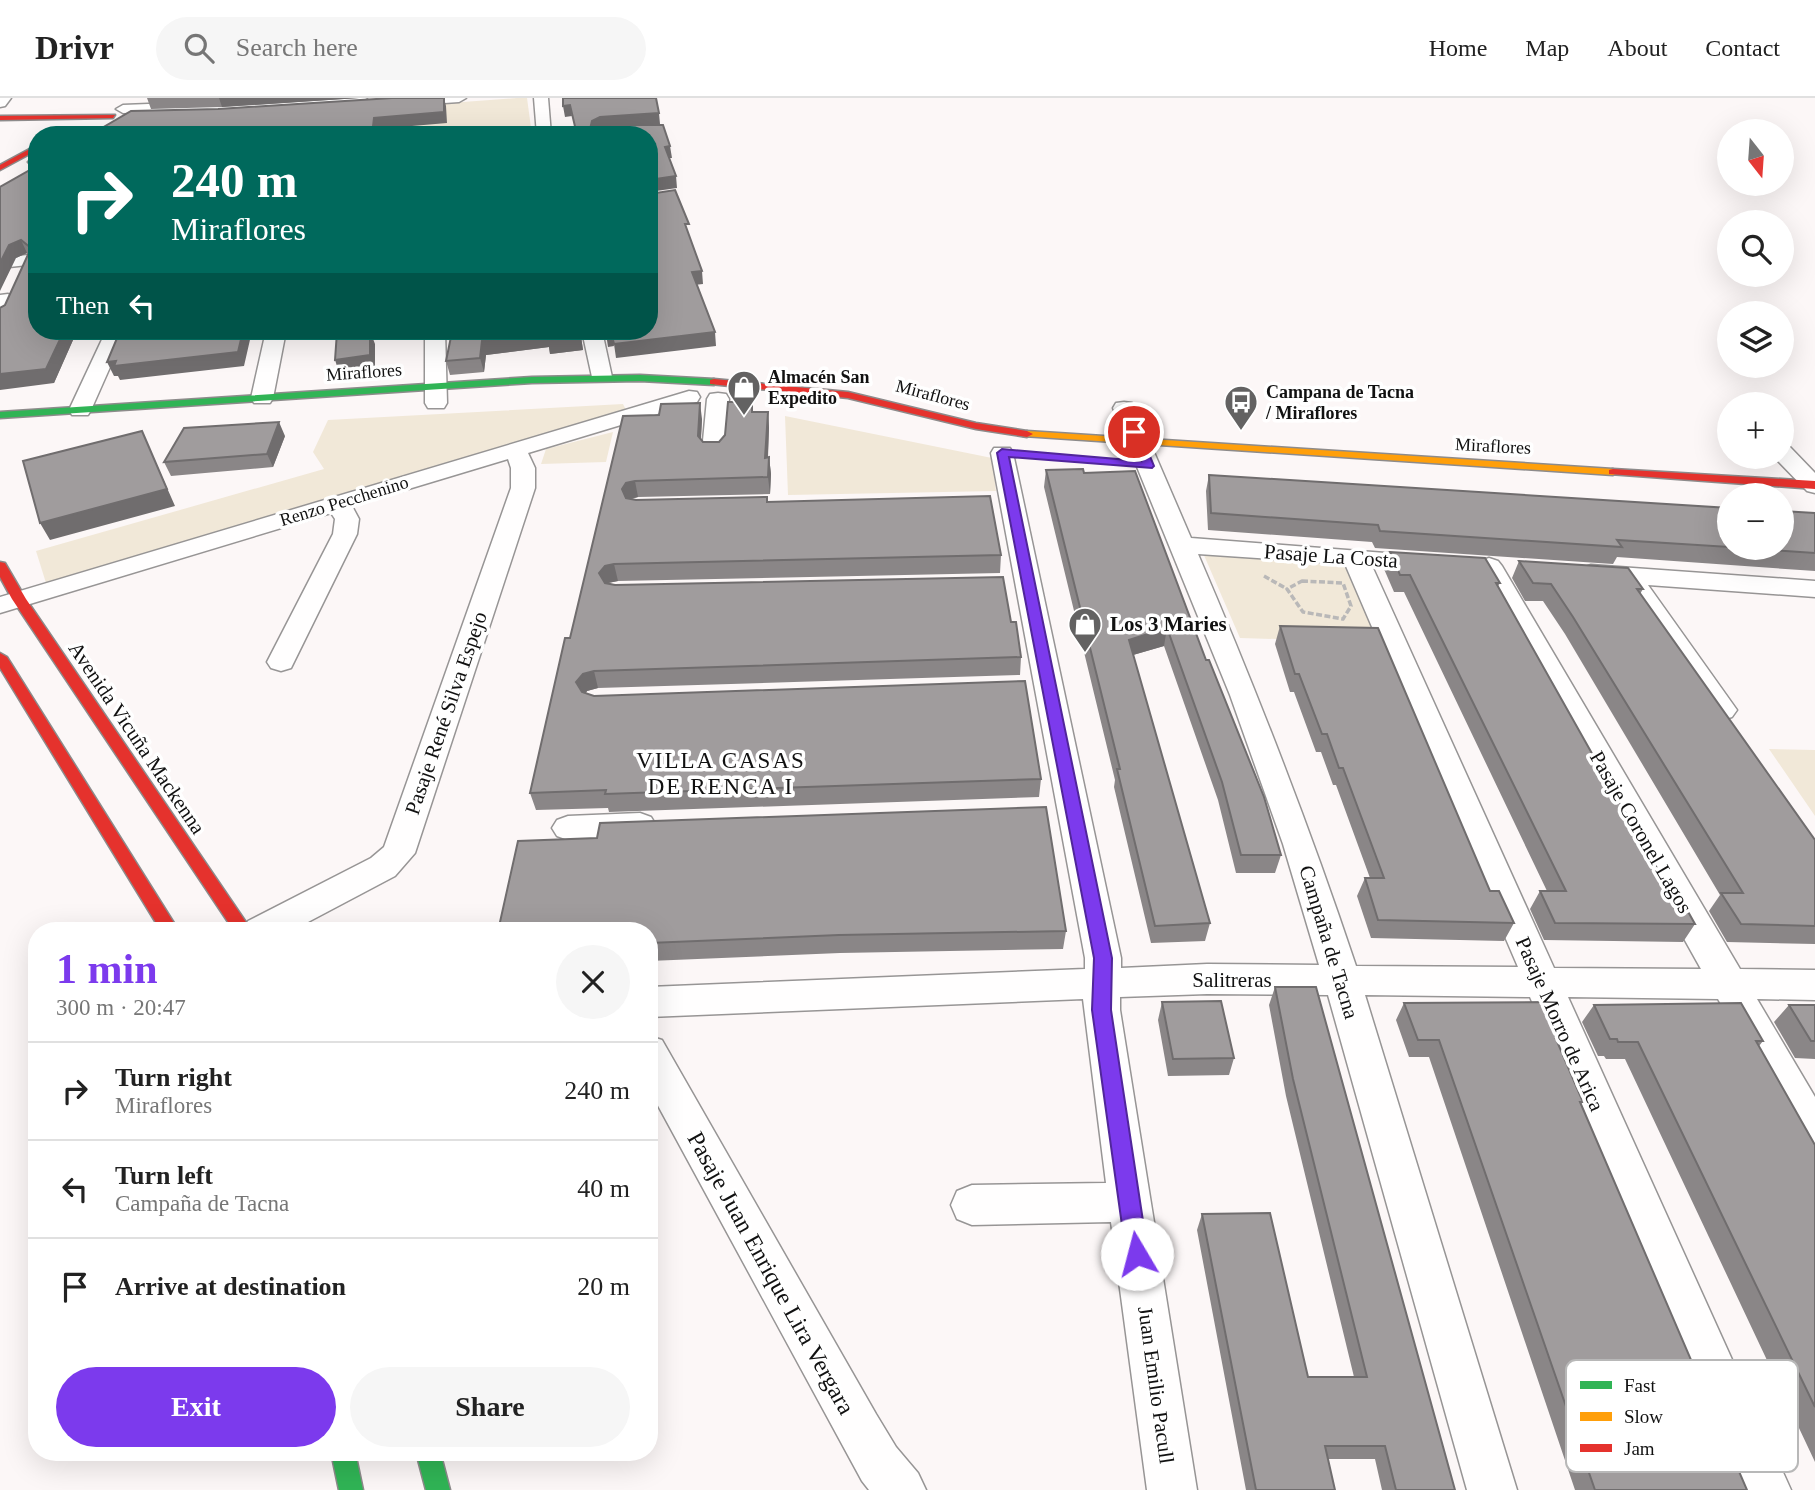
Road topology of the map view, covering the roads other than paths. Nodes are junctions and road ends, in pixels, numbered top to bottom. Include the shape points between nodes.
1 (4, 98) edge
2 (459, 98) edge
3 (541, 98) edge
4 (373, 101) edge
5 (258, 102) edge
6 (0, 103) edge
7 (118, 113) junction
8 (88, 117) junction
9 (0, 118) edge
10 (72, 126) edge
11 (97, 126) edge
12 (543, 126) edge
13 (28, 161) edge
14 (28, 163) edge
15 (0, 168) edge
16 (0, 183) edge
17 (28, 260) edge
18 (0, 263) edge
19 (28, 266) edge
20 (4, 300) edge
21 (0, 318) edge
22 (112, 340) edge
23 (275, 340) edge
24 (435, 340) edge
25 (594, 340) edge
26 (602, 377) junction
27 (538, 397) dead end
28 (689, 397) junction
29 (436, 399) junction
30 (718, 399) junction
31 (811, 408) dead end
32 (1124, 408) dead end
33 (264, 409) junction
34 (79, 410) junction
35 (0, 415) edge
36 (148, 422) dead end
37 (12, 431) dead end
38 (713, 451) edge
39 (1002, 452) dead end
40 (518, 454) junction
41 (1143, 460) junction
42 (1794, 464) edge
43 (1815, 485) edge
44 (338, 503) junction
45 (1181, 545) junction
46 (1355, 557) junction
47 (0, 566) edge
48 (1478, 566) joint
49 (1565, 572) edge
50 (1629, 576) junction
51 (1815, 589) edge
52 (9, 602) edge
53 (0, 657) edge
54 (281, 662) dead end
55 (1737, 732) edge
56 (664, 824) edge
57 (568, 828) dead end
58 (164, 922) edge
59 (237, 922) edge
60 (277, 922) edge
61 (1343, 981) junction
62 (1542, 982) junction
63 (1102, 984) junction
64 (1729, 984) junction
65 (1815, 985) edge
66 (658, 1002) edge
67 (658, 1068) edge
68 (1815, 1134) edge
69 (1129, 1202) junction
70 (972, 1205) dead end
71 (1709, 1360) edge
72 (345, 1461) edge
73 (430, 1461) edge
74 (1758, 1472) edge
75 (351, 1490) edge
76 (438, 1490) edge
77 (901, 1490) edge
78 (1172, 1490) edge
79 (1492, 1490) edge
80 (1766, 1490) edge

1 - 6 street
2 - 4 street
3 - 12 street
4 - 5 street
4 - 7 street via 288,116
5 - 7 street
7 - 8 main road
7 - 11 main road
8 - 9 main road
8 - 10 main road
13 - 15 main road
14 - 16 main road
17 - 18 street
19 - 20 street
20 - 21 street
22 - 34 street
23 - 33 street
24 - 29 street
25 - 26 street
26 - 29 main road, Miraflores
26 - 41 main road, Miraflores via 804,389 869,399
27 - 28 main road
28 - 30 main road
28 - 40 street, Renzo Pecchenino
29 - 33 main road, Miraflores
30 - 31 main road
30 - 38 street
32 - 41 street, Campaña de Tacna
33 - 34 main road, Miraflores
34 - 35 main road, Miraflores
36 - 37 main road
39 - 63 street, Juan Emilio Pacull via 998,498 1059,810 1103,958
40 - 44 street, Renzo Pecchenino
40 - 60 street, Pasaje René Silva Espejo via 524,474 520,496 398,852 383,867
41 - 43 main road, Miraflores
41 - 45 street, Campaña de Tacna
42 - 43 street
44 - 52 street, Renzo Pecchenino
44 - 54 street via 347,519 345,534
45 - 46 street, Pasaje La Costa
45 - 61 street, Campaña de Tacna via 1269,761
46 - 48 street, Pasaje La Costa
46 - 62 street, Pasaje Morro de Arica
47 - 52 main road, Avenida Vicuña Mackenna
48 - 64 street, Pasaje Coronel Lagos
49 - 50 street
50 - 51 street
50 - 55 street
52 - 59 main road, Avenida Vicuña Mackenna
53 - 58 main road
56 - 57 street
61 - 62 street, Salitreras
61 - 63 street, Salitreras via 1208,979
61 - 79 street, Campaña de Tacna
62 - 64 street, Salitreras
62 - 71 street, Pasaje Morro de Arica
63 - 66 street, Salitreras
63 - 69 street, Juan Emilio Pacull via 1101,1010
64 - 65 street, Salitreras
64 - 68 street, Pasaje Coronel Lagos
67 - 77 street, Pasaje Juan Enrique Lira Vergara via 859,1432
69 - 70 street
69 - 78 street, Juan Emilio Pacull
72 - 75 main road
73 - 76 main road
74 - 80 street, Pasaje Morro de Arica

